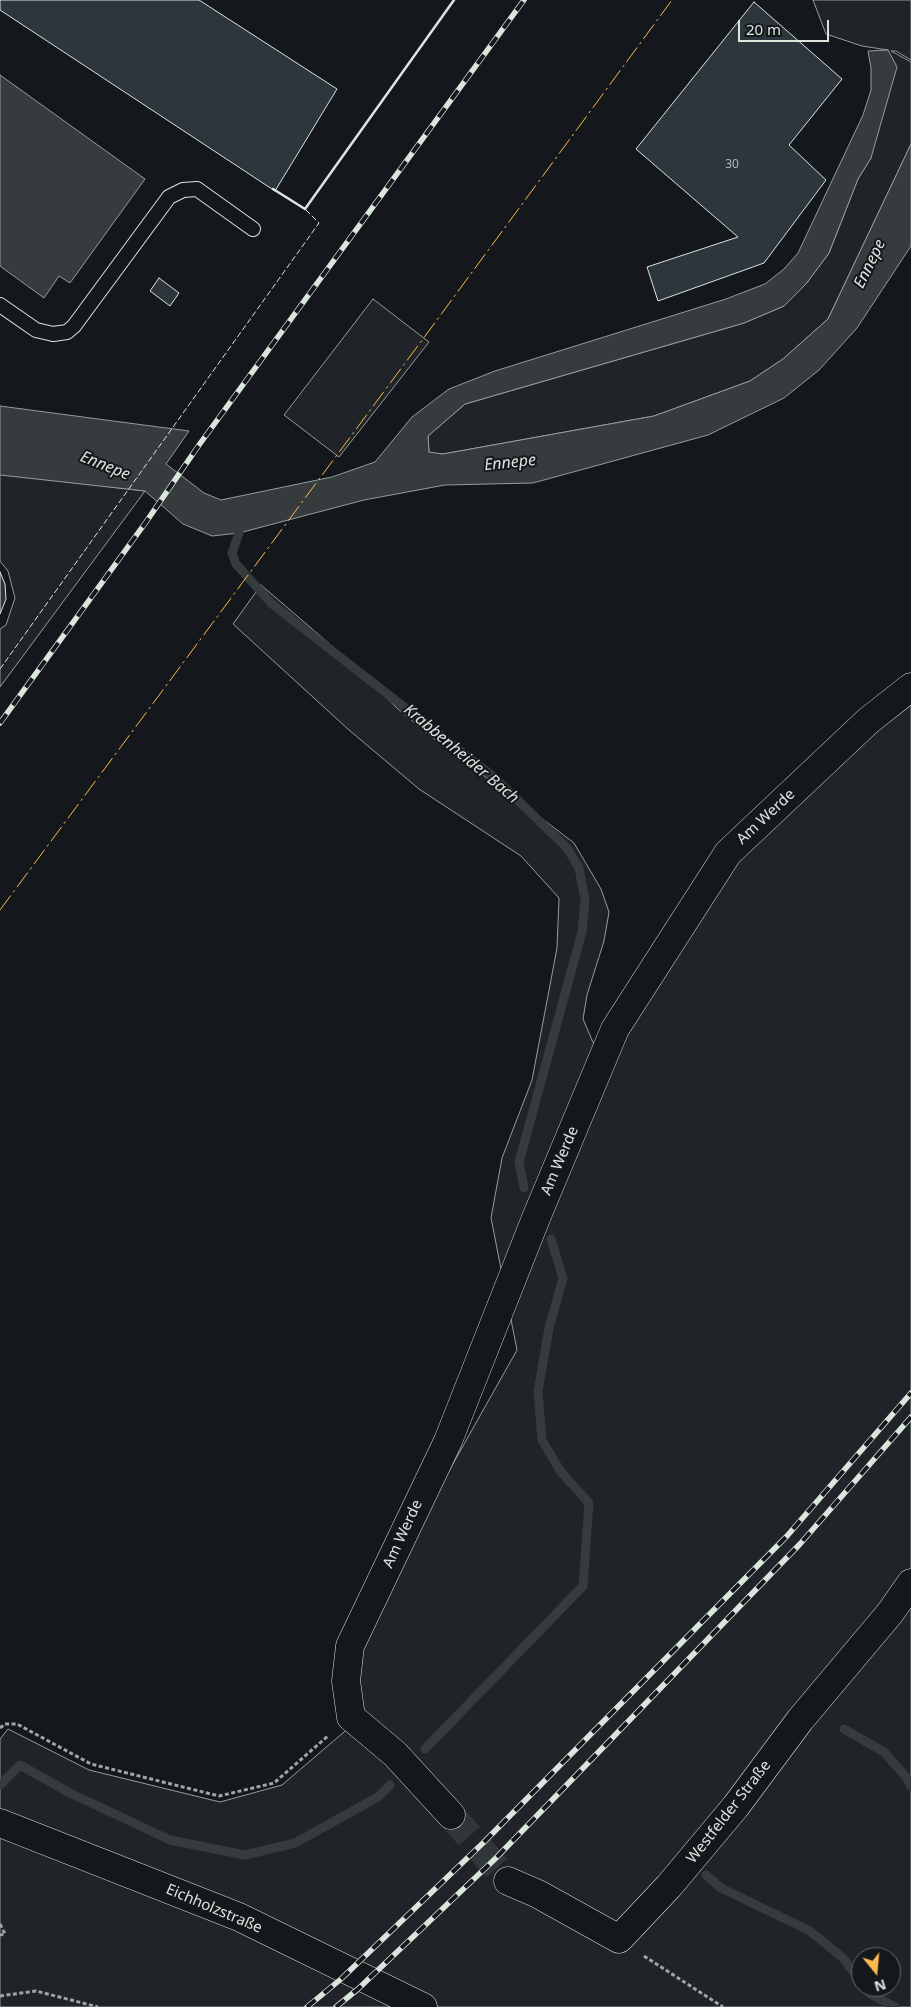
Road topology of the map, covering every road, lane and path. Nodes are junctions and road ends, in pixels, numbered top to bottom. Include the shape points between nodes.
1 (253, 229) dead end
2 (0, 305) edge
3 (911, 687) edge
4 (911, 1582) edge
5 (351, 1717) junction
6 (0, 1728) edge
7 (451, 1814) tunnel mouth
8 (0, 1824) edge
9 (508, 1881) tunnel mouth
10 (0, 1924) edge
11 (0, 1935) edge
12 (619, 1939) junction
13 (0, 1996) edge
14 (98, 2007) edge
15 (423, 2007) edge
16 (724, 2007) edge

1 - 2 lane via 197,189 183,190 169,197 67,332 53,334 36,330
3 - 5 street, Am Werde via 868,722 728,852 615,1029 448,1441 350,1646 346,1681
4 - 12 street, Westfelder Straße via 890,1613 800,1720 736,1806 669,1886
5 - 6 path via 274,1783 219,1796 91,1764 17,1724 5,1724
5 - 7 street via 395,1754
8 - 15 street, Eichholzstraße via 239,1917
9 - 12 street
10 - 11 path via 6,1934
12 - 16 path
13 - 14 path via 36,1992

